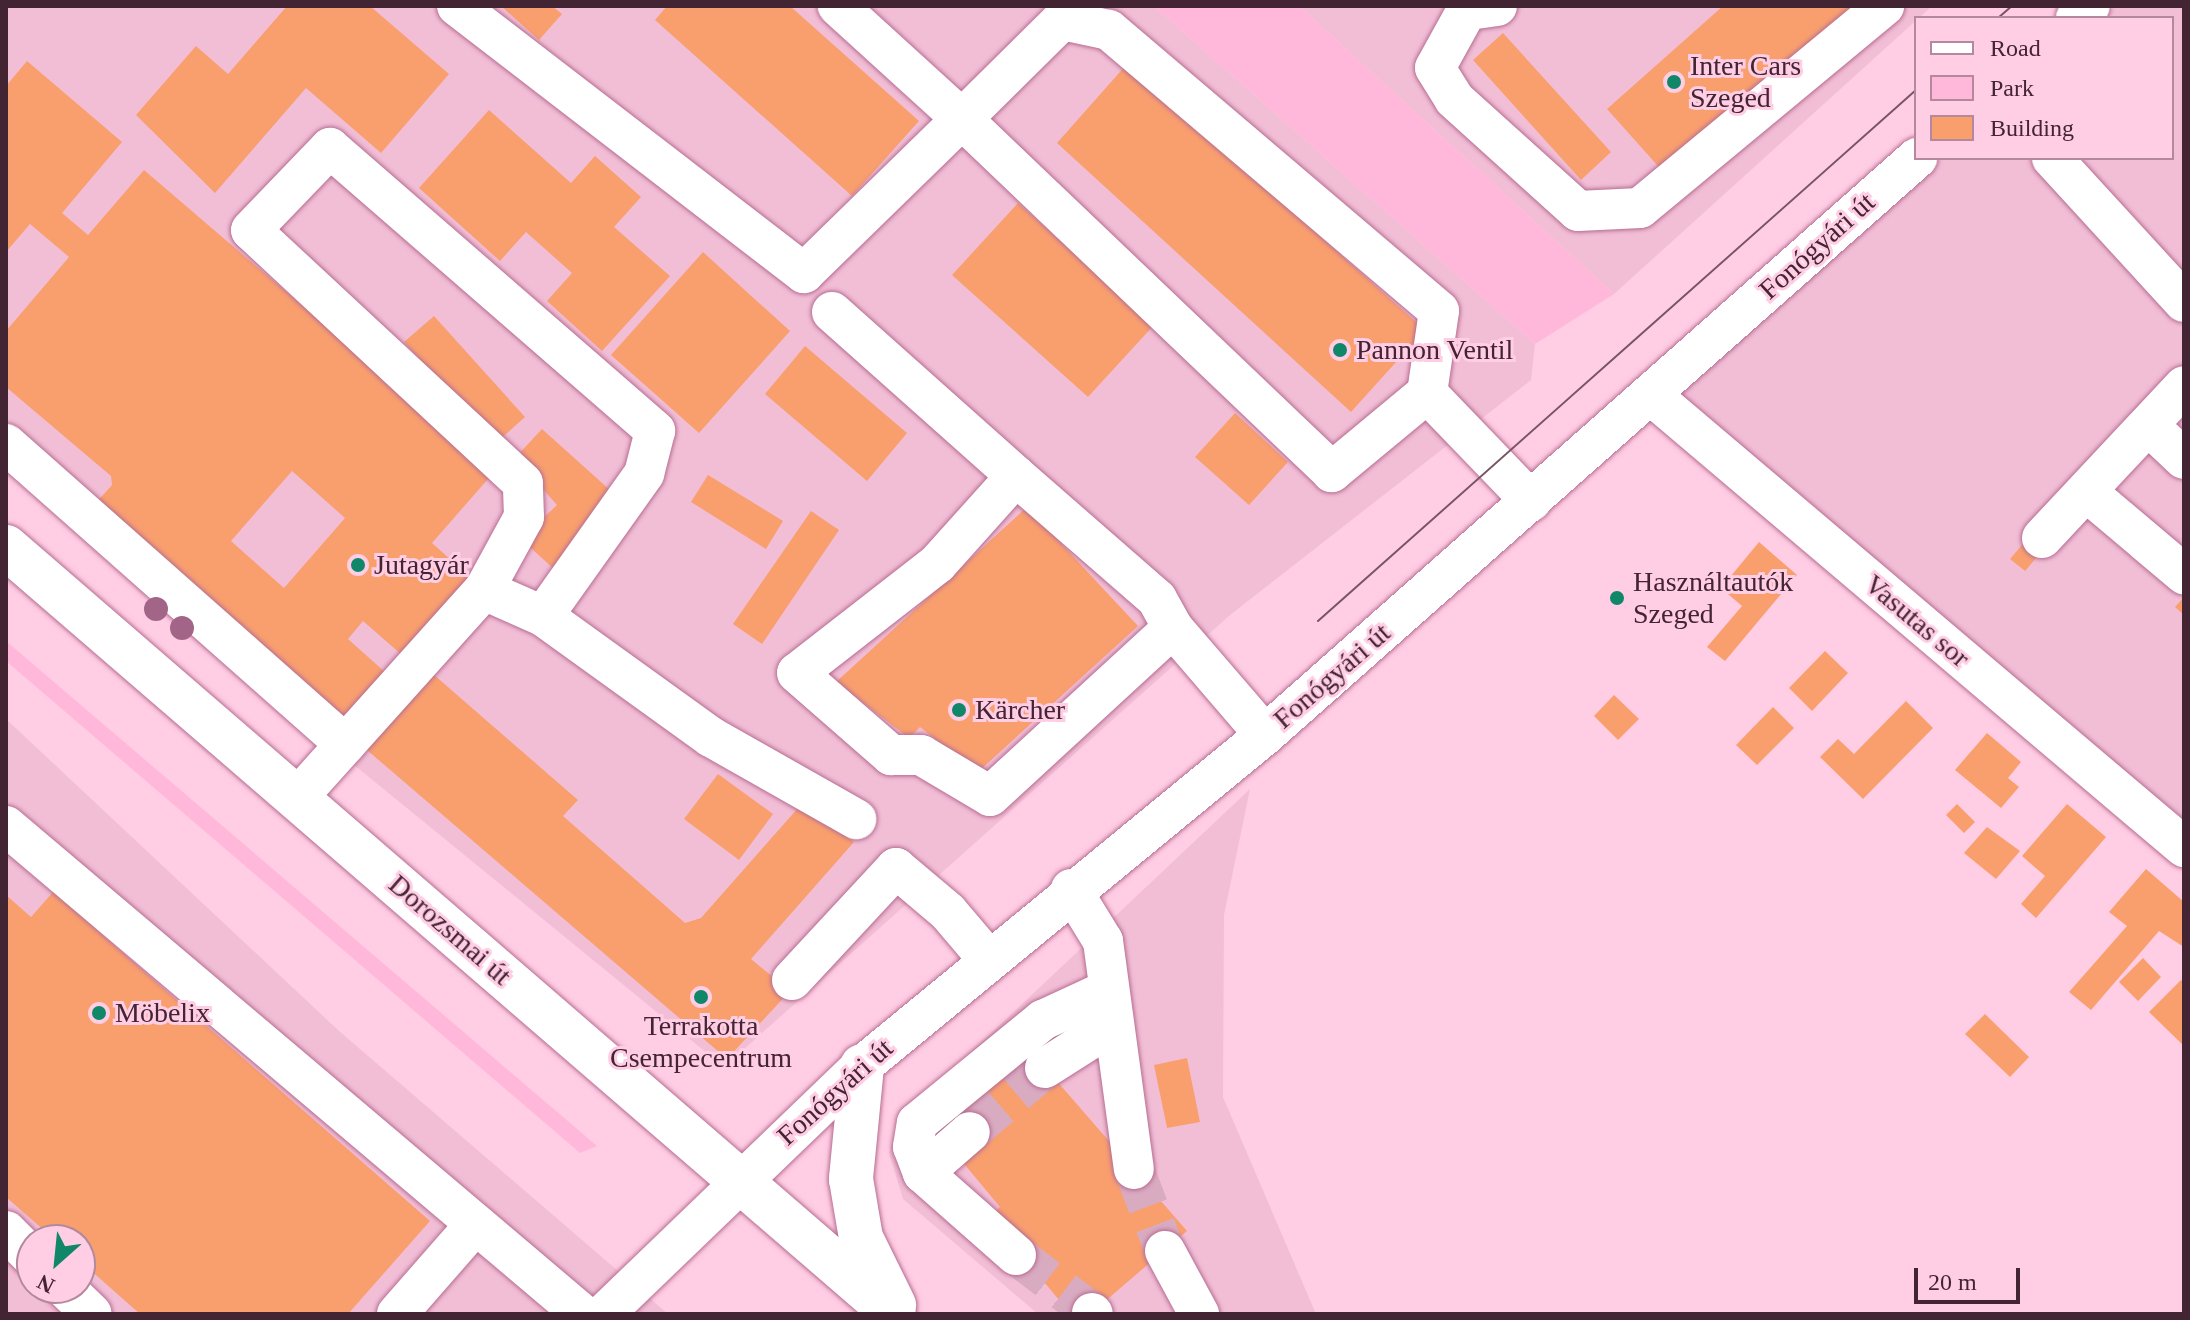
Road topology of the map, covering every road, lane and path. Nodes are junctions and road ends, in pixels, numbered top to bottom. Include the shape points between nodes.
1 (457, 6) edge
2 (838, 6) edge
3 (1497, 6) edge
4 (1884, 6) edge
5 (962, 119) junction
6 (1915, 160) edge
7 (2054, 160) edge
8 (2184, 302) edge
9 (832, 312) dead end
10 (2184, 386) edge
11 (1427, 393) junction
12 (1651, 395) junction
13 (2149, 426) junction
14 (6, 444) edge
15 (2184, 459) edge
16 (1016, 476) junction
17 (2088, 493) junction
18 (1531, 501) junction
19 (2042, 538) dead end
20 (6, 547) edge
21 (2184, 574) edge
22 (484, 590) junction
23 (543, 616) junction
24 (1173, 628) junction
25 (1265, 735) junction
26 (345, 744) junction
27 (298, 797) junction
28 (856, 819) dead end
29 (6, 826) edge
30 (2184, 847) edge
31 (1071, 889) junction
32 (988, 959) junction
33 (792, 980) dead end
34 (1110, 1008) junction
35 (862, 1066) junction
36 (1045, 1068) tunnel mouth
37 (970, 1132) tunnel mouth
38 (1134, 1169) tunnel mouth
39 (923, 1173) junction
40 (738, 1182) junction
41 (474, 1226) junction
42 (1165, 1251) tunnel mouth
43 (1016, 1255) tunnel mouth
44 (397, 1314) edge
45 (582, 1314) edge
46 (604, 1314) edge
47 (896, 1314) edge
48 (1199, 1314) edge

1 - 5 street via 804,273
2 - 5 street
3 - 4 street via 1467,10 1435,68 1454,99 1578,211 1640,208
5 - 11 street via 1332,472
5 - 11 street via 1062,20 1109,30 1439,311
6 - 12 street, Fonógyári út
7 - 8 street
9 - 16 street
10 - 13 street
11 - 18 street
12 - 18 street, Fonógyári út
12 - 30 street, Vasutas sor
13 - 15 street
13 - 17 street
14 - 26 street
16 - 24 street via 1157,599
16 - 24 street via 937,564 797,673 891,755 921,755 990,796
17 - 19 street
17 - 21 street
18 - 25 street, Fonógyári út
20 - 27 main road, Dorozsmai út
22 - 23 street
22 - 23 street via 524,517 523,483 251,230 330,148 655,431 636,487
22 - 26 street
23 - 28 street via 711,737
24 - 25 street
25 - 31 street, Fonógyári út
26 - 27 street
27 - 40 main road, Dorozsmai út
29 - 41 street
31 - 32 street, Fonógyári út
31 - 34 street via 1103,941
32 - 33 street via 948,912 896,868
32 - 35 street, Fonógyári út
34 - 36 street
34 - 38 street
34 - 39 street via 1043,1020 926,1111 913,1147
35 - 40 street, Fonógyári út
35 - 47 main road via 851,1179 861,1238
37 - 39 street
39 - 43 street
40 - 46 street, Fonógyári út
40 - 47 main road, Dorozsmai út
41 - 44 street
41 - 45 street
42 - 48 street

